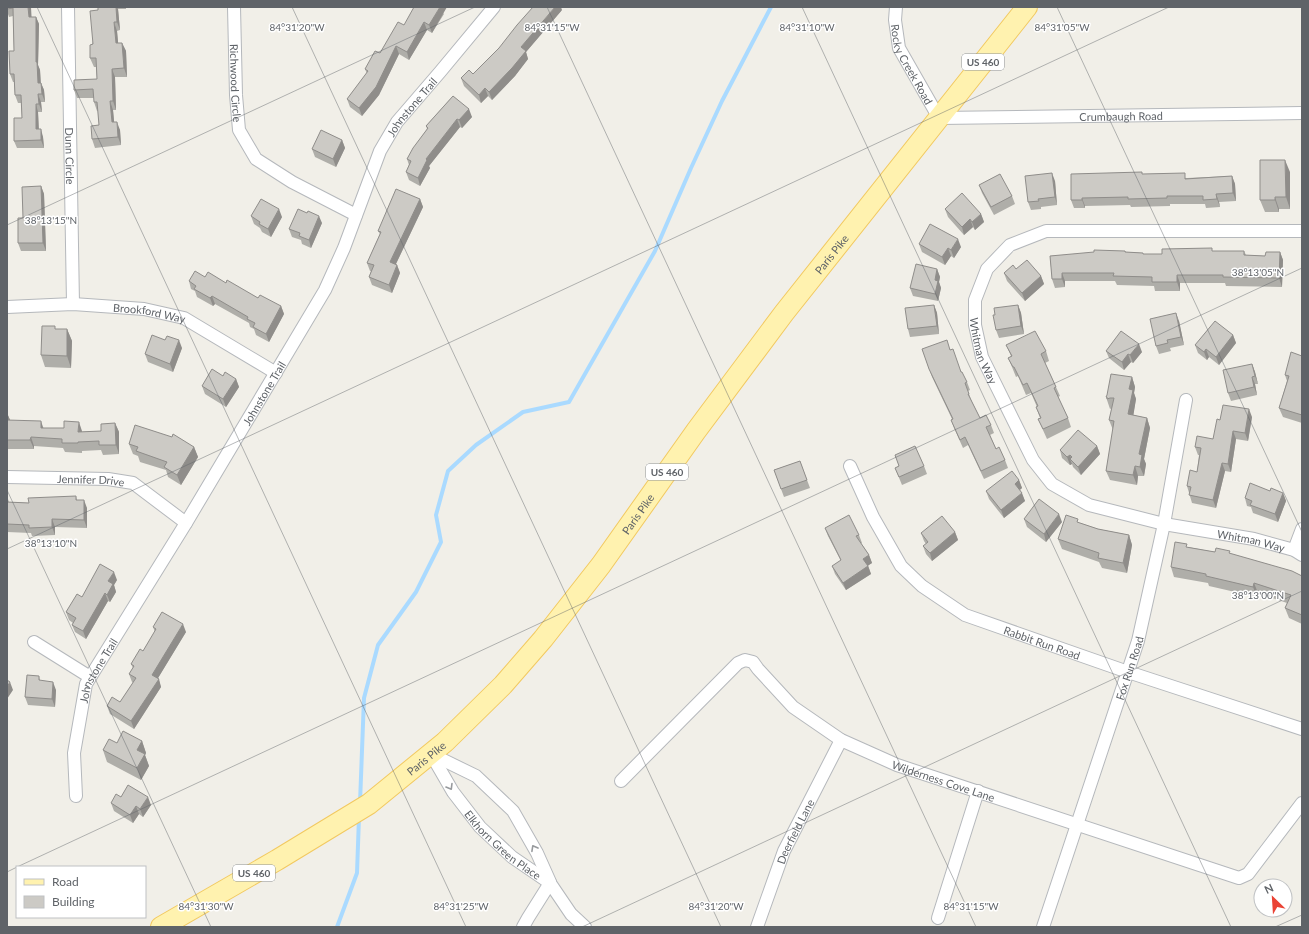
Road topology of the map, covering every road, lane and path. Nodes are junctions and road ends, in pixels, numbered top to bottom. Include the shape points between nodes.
1 (68, 7) edge
2 (234, 7) edge
3 (494, 7) edge
4 (896, 7) edge
5 (1027, 7) edge
6 (1302, 113) edge
7 (939, 118) junction
8 (356, 215) junction
9 (1302, 231) edge
10 (73, 304) junction
11 (7, 307) edge
12 (276, 374) junction
13 (1186, 400) dead end
14 (850, 466) dead end
15 (7, 477) edge
16 (186, 523) junction
17 (1164, 524) junction
18 (1302, 529) edge
19 (1298, 552) edge
20 (34, 642) dead end
21 (1128, 672) junction
22 (90, 677) junction
23 (1302, 730) edge
24 (841, 740) junction
25 (431, 754) junction
26 (621, 780) dead end
27 (978, 792) junction
28 (76, 796) dead end
29 (1302, 803) edge
30 (1077, 824) junction
31 (550, 883) junction
32 (938, 918) dead end
33 (160, 927) edge
34 (523, 927) edge
35 (585, 927) edge
36 (757, 927) edge
37 (1043, 927) edge

1 - 10 street, Dunn Circle
2 - 8 street, Richwood Circle via 239,130 256,159 292,182
3 - 8 street, Johnstone Trail via 397,122 380,151
4 - 7 street, Rocky Creek Road via 899,48
5 - 7 main road, Paris Pike / US 460
6 - 7 street, Crumbaugh Road
7 - 25 main road, Paris Pike / US 460 via 784,313 602,564 543,639 503,685
8 - 12 street, Johnstone Trail via 325,290
9 - 17 street, Whitman Way via 1046,231 1010,245 987,269 975,300 975,325 982,357 1033,460 1052,484 1088,504
10 - 11 street, Brookford Way
10 - 12 street, Brookford Way via 144,308 184,318
12 - 16 street, Johnstone Trail
13 - 17 street, Fox Run Road
14 - 21 street, Rabbit Run Road via 873,517 901,566 922,586 965,615
15 - 16 street, Jennifer Drive via 133,483
16 - 22 street, Johnstone Trail
17 - 19 street, Whitman Way via 1254,539
17 - 21 street, Fox Run Road via 1138,641
18 - 19 street
20 - 22 street
21 - 23 street, Rabbit Run Road
21 - 30 street, Fox Run Road
22 - 28 street, Johnstone Trail via 86,684 74,754
24 - 26 street, Wilderness Cove Lane via 793,707 753,662 745,660 738,662
24 - 27 street, Wilderness Cove Lane via 897,765
24 - 36 street, Deerfield Lane via 784,852
25 -> 31 street, Elkhorn Green Place via 452,792 480,827 512,857
31 -> 25 street via 537,853 513,811 476,776
25 - 33 main road, Paris Pike / US 460 via 369,804
27 - 30 street, Wilderness Cove Lane
27 - 32 street
29 - 30 street, Wilderness Cove Lane via 1262,858 1248,874 1239,878
30 - 37 street, Fox Run Road
31 - 34 street
31 - 35 street, Elkhorn Green Place via 571,914

